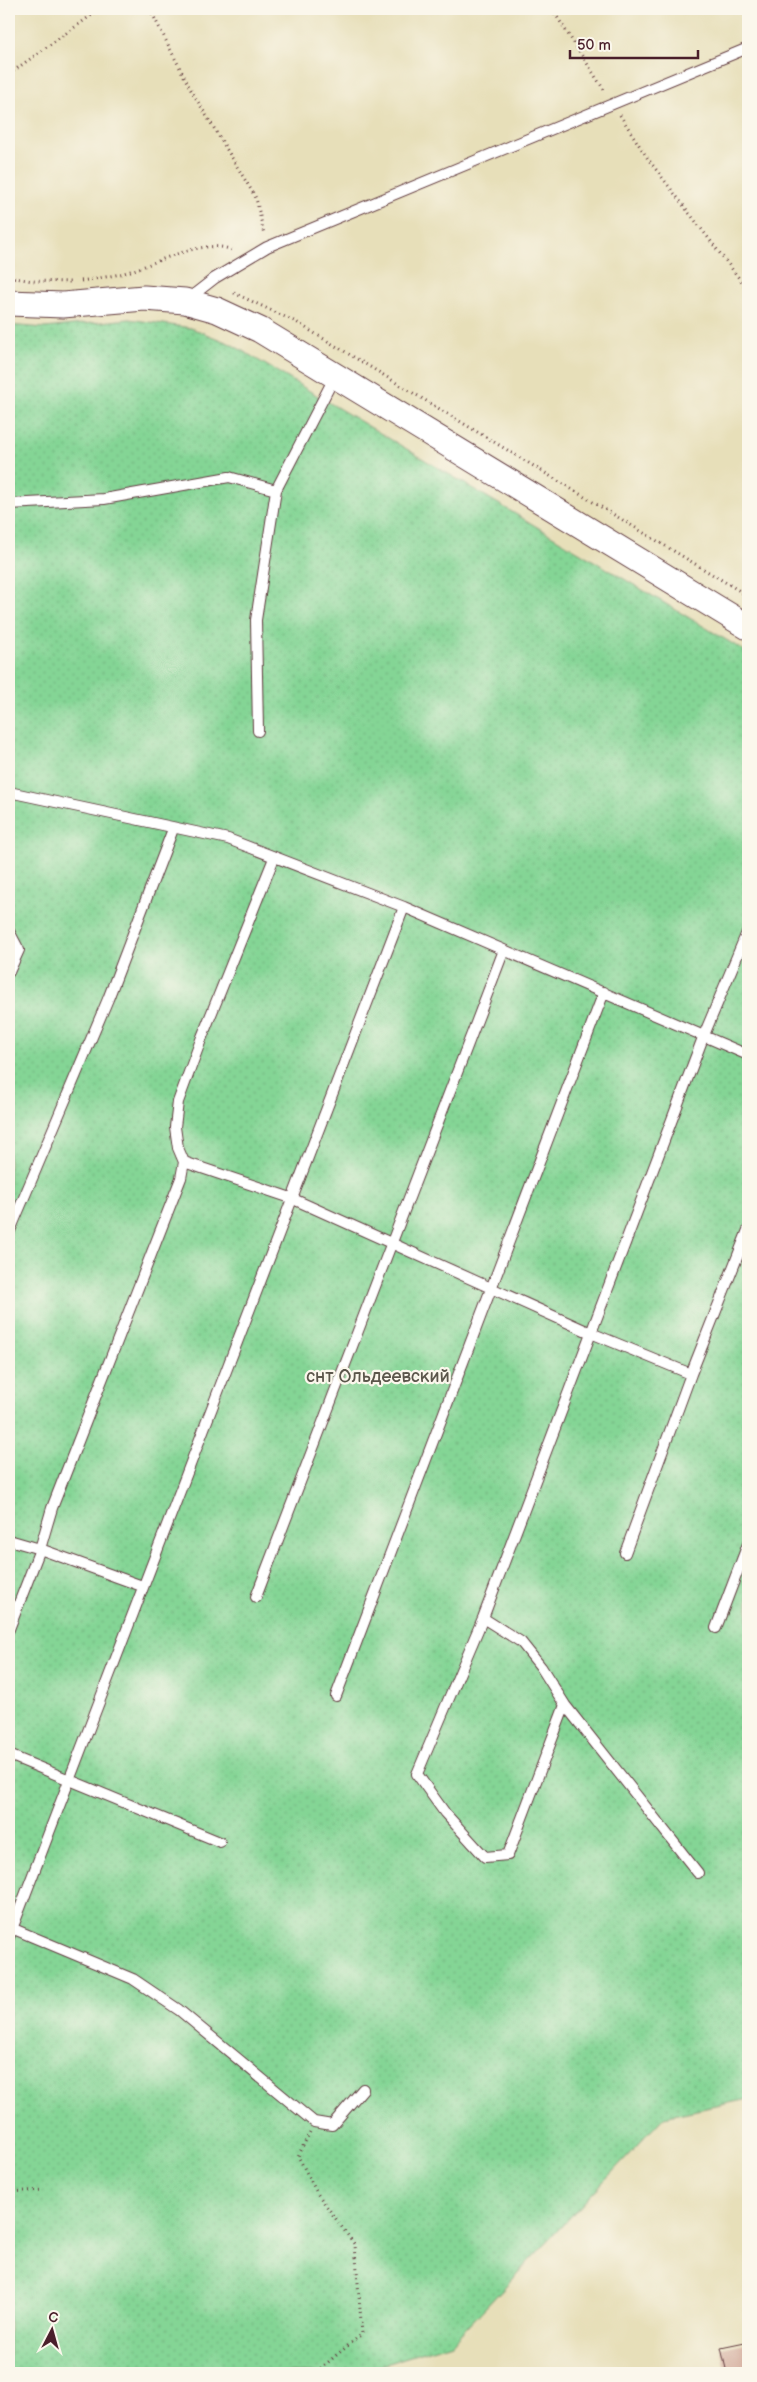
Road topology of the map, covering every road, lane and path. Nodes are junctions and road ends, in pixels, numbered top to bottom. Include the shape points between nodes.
1 (105, 9) edge
2 (150, 9) edge
3 (552, 9) edge
4 (748, 48) edge
5 (9, 74) edge
6 (613, 104) junction
7 (268, 247) junction
8 (248, 259) junction
9 (9, 277) edge
10 (208, 283) junction
11 (748, 290) edge
12 (185, 301) junction
13 (9, 303) edge
14 (335, 376) junction
15 (276, 490) junction
16 (9, 504) edge
17 (748, 596) edge
18 (748, 627) edge
19 (258, 731) dead end
20 (9, 792) edge
21 (173, 829) junction
22 (274, 858) junction
23 (404, 907) junction
24 (748, 930) edge
25 (9, 931) edge
26 (504, 950) junction
27 (9, 972) edge
28 (604, 992) junction
29 (704, 1035) junction
30 (748, 1055) edge
31 (184, 1162) junction
32 (291, 1198) junction
33 (748, 1230) edge
34 (9, 1234) edge
35 (392, 1244) junction
36 (493, 1288) junction
37 (591, 1333) junction
38 (691, 1374) junction
39 (9, 1540) edge
40 (748, 1544) edge
41 (40, 1549) junction
42 (625, 1553) dead end
43 (142, 1586) junction
44 (256, 1597) dead end
45 (483, 1618) junction
46 (716, 1628) dead end
47 (9, 1629) edge
48 (336, 1696) dead end
49 (565, 1705) junction
50 (9, 1755) edge
51 (69, 1779) junction
52 (220, 1842) dead end
53 (698, 1873) dead end
54 (10, 1931) edge
55 (363, 2090) dead end
56 (314, 2122) junction
57 (43, 2190) dead end
58 (9, 2192) edge
59 (315, 2373) edge

1 - 5 path via 96,12
2 - 7 path via 191,90 256,198
3 - 6 path
4 - 6 lane
6 - 7 lane
6 - 11 path via 648,159
7 - 8 lane
8 - 9 path via 216,245 120,274 77,282
8 - 10 lane
10 - 12 lane
10 - 17 path via 255,301 296,322
12 - 13 street via 144,298 63,304
12 - 14 street via 217,310 260,330
14 - 15 lane
14 - 18 street
15 - 16 lane via 229,477 104,499
15 - 19 lane via 256,620
20 - 21 lane
21 - 22 lane via 228,839
21 - 34 lane via 108,999
22 - 23 lane
22 - 31 lane via 178,1102 175,1128
23 - 26 lane
23 - 32 lane
24 - 29 lane
25 - 27 lane via 19,950
26 - 28 lane
26 - 35 lane
28 - 29 lane
28 - 36 lane
29 - 30 lane
29 - 37 lane
31 - 32 lane
31 - 41 lane via 167,1215 52,1508
32 - 35 lane
32 - 43 lane
33 - 38 lane
35 - 36 lane
35 - 44 lane
36 - 37 lane
36 - 48 lane
37 - 38 lane
37 - 45 lane
38 - 42 lane
39 - 41 lane
40 - 46 lane
41 - 43 lane
41 - 47 lane
43 - 51 lane
45 - 49 lane via 522,1642
45 - 49 lane via 417,1774 485,1857 508,1854
49 - 53 lane
50 - 51 lane
51 - 52 lane
51 - 54 lane
54 - 56 lane via 133,1979 179,2010
55 - 56 lane via 332,2125
56 - 59 path via 298,2156 317,2193 356,2245 362,2334
57 - 58 path

